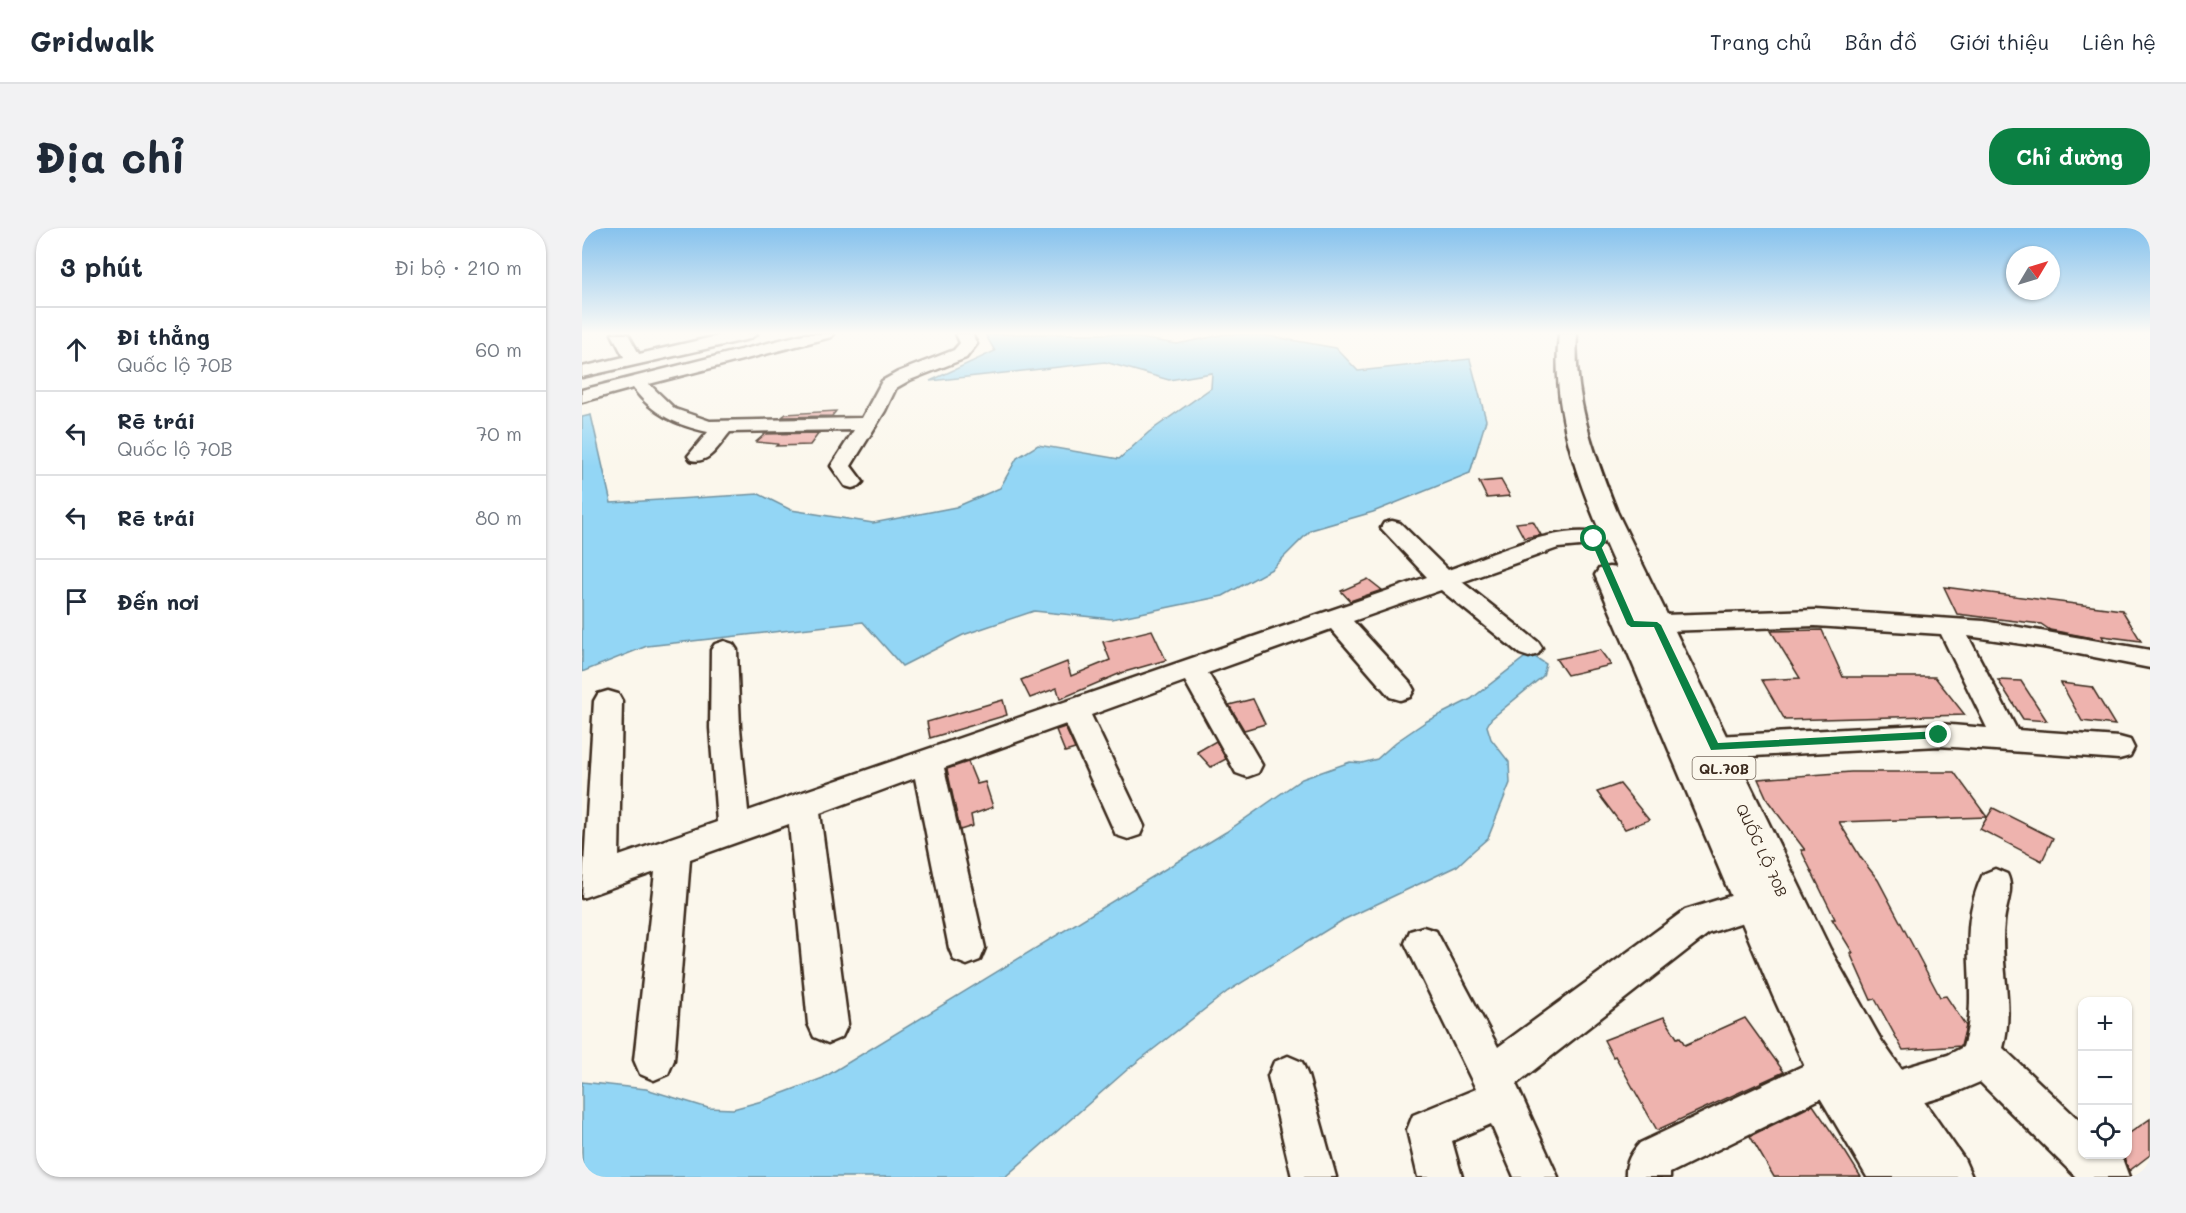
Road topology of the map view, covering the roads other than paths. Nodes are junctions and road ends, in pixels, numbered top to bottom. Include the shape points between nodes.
1 (652, 378) edge
2 (900, 378) edge
3 (1552, 378) edge
4 (1568, 378) edge
5 (638, 382) junction
6 (582, 396) edge
7 (866, 424) junction
8 (724, 427) junction
9 (698, 456) dead end
10 (852, 482) dead end
11 (1392, 528) dead end
12 (1594, 539) junction
13 (1444, 580) junction
14 (1336, 618) junction
15 (1950, 626) junction
16 (1646, 630) junction
17 (1529, 648) dead end
18 (724, 650) dead end
19 (2150, 659) edge
20 (1191, 669) junction
21 (1400, 690) dead end
22 (608, 701) dead end
23 (1074, 710) junction
24 (2008, 740) junction
25 (1715, 747) junction
26 (2120, 748) dead end
27 (927, 762) junction
28 (1247, 765) dead end
29 (803, 806) junction
30 (1128, 826) dead end
31 (734, 829) junction
32 (674, 851) junction
33 (591, 880) edge
34 (1995, 884) dead end
35 (1753, 904) junction
36 (1423, 943) dead end
37 (967, 948) dead end
38 (828, 1024) dead end
39 (1985, 1059) junction
40 (654, 1060) dead end
41 (1832, 1072) junction
42 (1288, 1076) dead end
43 (1496, 1088) junction
44 (1888, 1092) junction
45 (2078, 1149) edge
46 (2088, 1159) edge
47 (1314, 1177) edge
48 (1440, 1177) edge
49 (1536, 1177) edge
50 (1648, 1177) edge
51 (1896, 1177) edge
52 (1946, 1177) edge
53 (2107, 1177) edge

1 - 5 street
2 - 7 street via 888,385
3 - 12 main road, QUỐC LỘ 70B / QL.70B via 1553,405 1567,471
4 - 16 main road, QUỐC LỘ 70B / QL.70B via 1580,444
5 - 6 street
5 - 8 street via 661,410 694,424
7 - 8 street
7 - 10 street via 841,466
8 - 9 street
11 - 13 street
12 - 13 street via 1555,541
12 - 16 main road, QUỐC LỘ 70B / QL.70B
13 - 14 street
13 - 17 street
14 - 20 street
14 - 21 street
15 - 16 street via 1815,618
15 - 19 street via 2043,638
15 - 24 street
16 - 25 main road, QUỐC LỘ 70B / QL.70B
16 - 35 main road, QUỐC LỘ 70B / QL.70B
18 - 31 street via 725,728
20 - 23 street
20 - 28 street
22 - 33 street
23 - 27 street
23 - 30 street
24 - 25 street via 1939,735
24 - 26 street
25 - 44 main road, QUỐC LỘ 70B / QL.70B via 1815,963
27 - 29 street
27 - 37 street
29 - 31 street
29 - 38 street
31 - 32 street
32 - 33 street
32 - 40 street
34 - 39 street via 1985,936 1990,1000 1980,1058
35 - 41 main road, QUỐC LỘ 70B / QL.70B
35 - 43 street via 1698,921
36 - 43 street
39 - 44 street via 1952,1074
39 - 45 street
41 - 50 street via 1655,1158 1647,1168
41 - 51 main road, QUỐC LỘ 70B / QL.70B
42 - 47 street
43 - 48 street via 1428,1130
43 - 49 street
44 - 52 main road, QUỐC LỘ 70B / QL.70B
46 - 53 street

